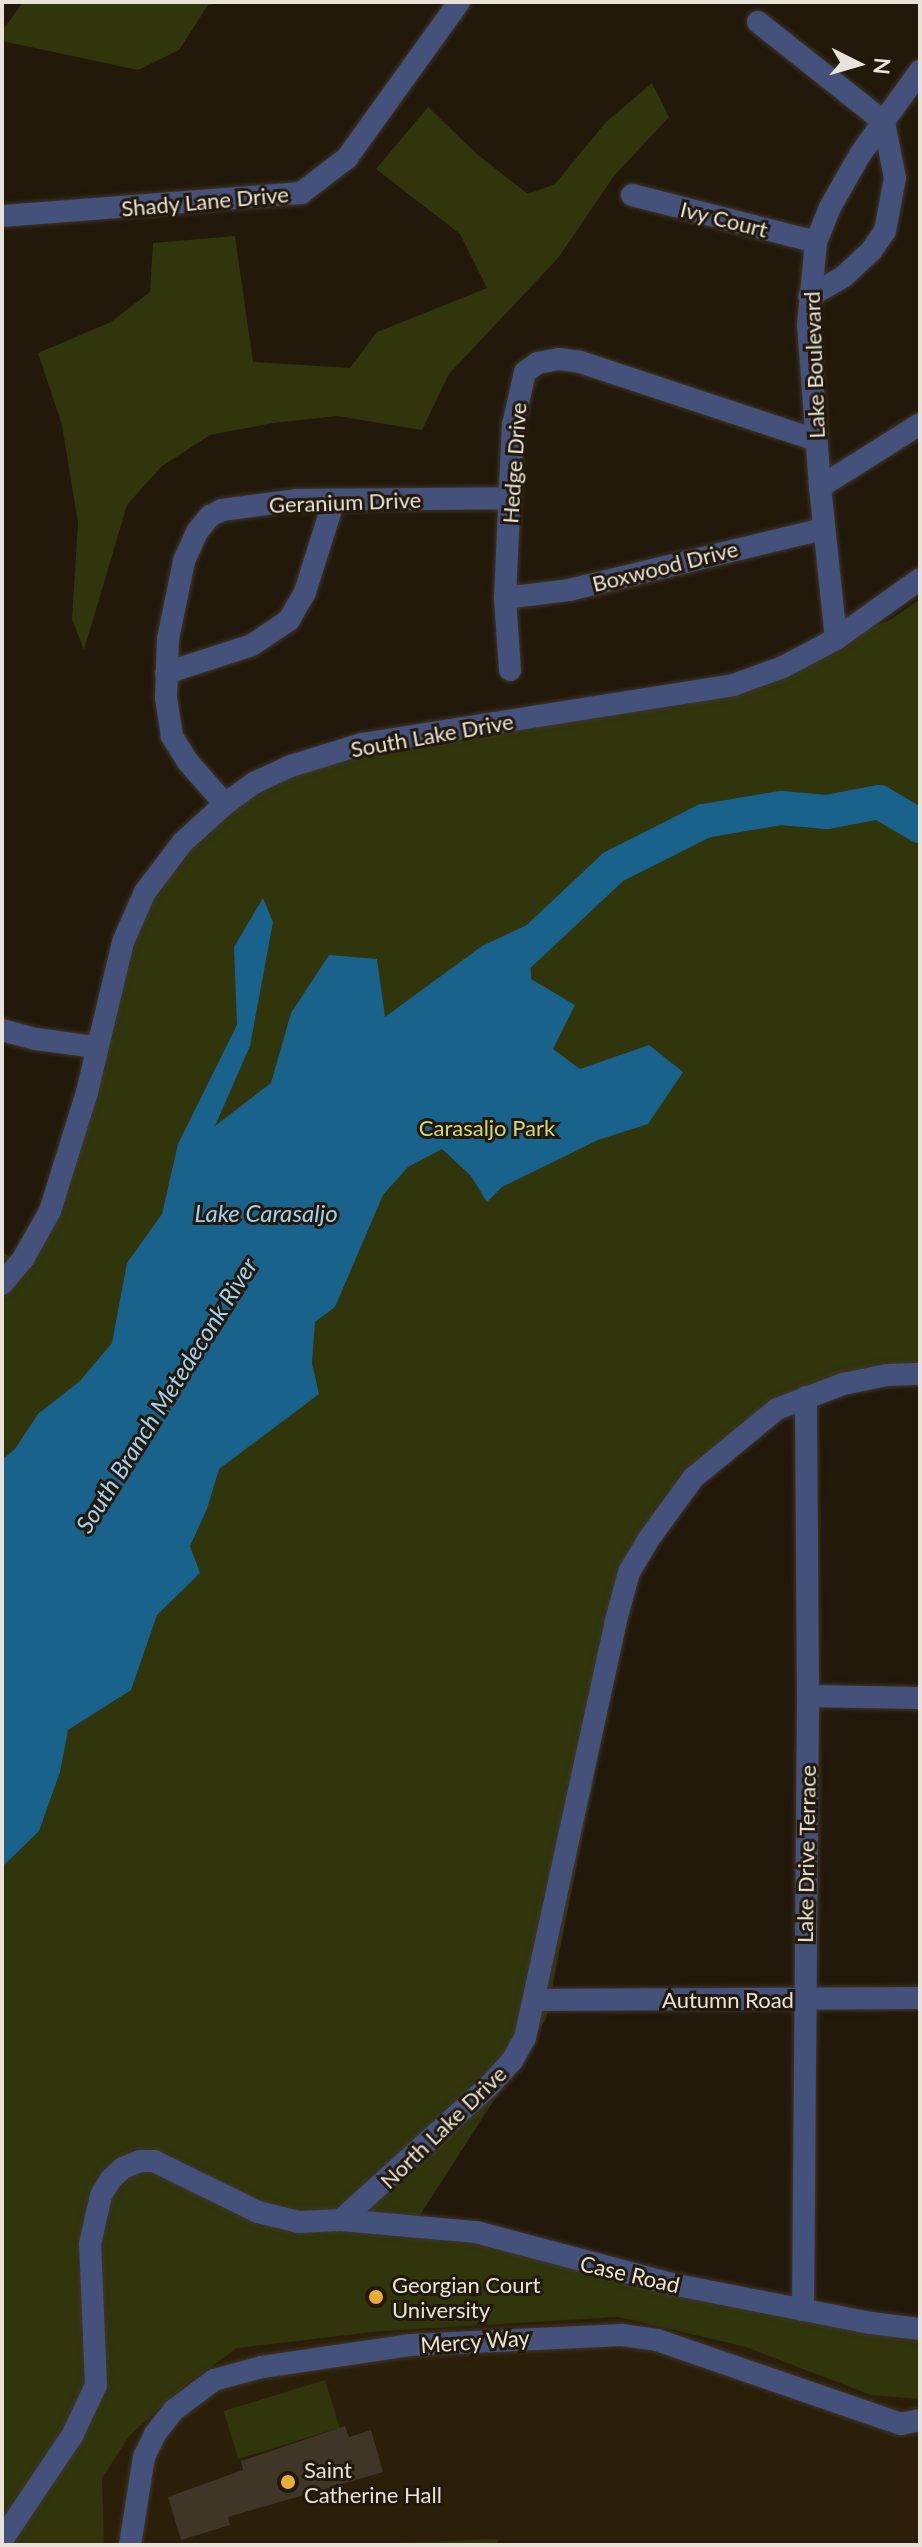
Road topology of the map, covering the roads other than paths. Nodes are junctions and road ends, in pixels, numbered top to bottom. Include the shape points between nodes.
1 (459, 2) edge
2 (758, 22) dead end
3 (920, 71) edge
4 (884, 122) junction
5 (632, 195) dead end
6 (2, 216) edge
7 (816, 242) junction
8 (809, 297) junction
9 (920, 424) edge
10 (816, 440) junction
11 (820, 487) junction
12 (510, 498) junction
13 (334, 500) junction
14 (824, 529) junction
15 (920, 579) edge
16 (505, 598) junction
17 (836, 639) junction
18 (510, 670) dead end
19 (166, 673) junction
20 (225, 804) junction
21 (2, 1030) edge
22 (96, 1047) junction
23 (2, 1284) edge
24 (920, 1374) edge
25 (806, 1397) junction
26 (808, 1696) junction
27 (920, 1698) edge
28 (920, 1998) edge
29 (803, 1999) junction
30 (535, 2000) junction
31 (341, 2220) junction
32 (803, 2310) junction
33 (920, 2329) edge
34 (920, 2420) edge
35 (2, 2540) edge
36 (130, 2545) edge

1 - 6 street, Shady Lane Drive via 347,158 301,193
2 - 4 street
3 - 4 street, Lake Boulevard
4 - 7 street, Lake Boulevard via 836,197
4 - 8 street via 895,178 885,231 843,277
5 - 7 street, Ivy Court
7 - 8 street, Lake Boulevard
8 - 10 street, Lake Boulevard
9 - 11 street
10 - 11 street, Lake Boulevard
10 - 12 street, Hedge Drive via 559,359 525,372 513,425
11 - 14 street, Lake Boulevard
12 - 13 street, Geranium Drive
12 - 16 street, Hedge Drive
13 - 19 street via 305,592 289,620 252,645
13 - 19 street, Geranium Drive via 297,500 210,516 184,561
14 - 16 street, Boxwood Drive via 569,590
14 - 17 street, Lake Boulevard
15 - 17 street, South Lake Drive
16 - 18 street, Hedge Drive
17 - 20 street, South Lake Drive via 733,685 362,744 291,766
19 - 20 street, Geranium Drive via 172,736
20 - 22 street, South Lake Drive via 183,842 145,892 123,942
21 - 22 street
22 - 23 street, South Lake Drive via 50,1211
24 - 25 street, North Lake Drive via 865,1379
25 - 26 street, Lake Drive Terrace
25 - 30 street, North Lake Drive via 777,1409 693,1478 629,1572
26 - 27 street
26 - 29 street, Lake Drive Terrace
28 - 29 street, Autumn Road
29 - 30 street, Autumn Road
29 - 32 street, Lake Drive Terrace
30 - 31 street, North Lake Drive via 525,2038 512,2061
31 - 32 street, Case Road via 476,2232 616,2272
31 - 35 street via 299,2222 258,2212 154,2161 140,2161 111,2179 101,2195 90,2244 96,2385 72,2436
32 - 33 street, Case Road
34 - 36 street, Mercy Way via 901,2424 657,2340 622,2335 411,2345 262,2367 214,2380 174,2410 155,2434 144,2457

